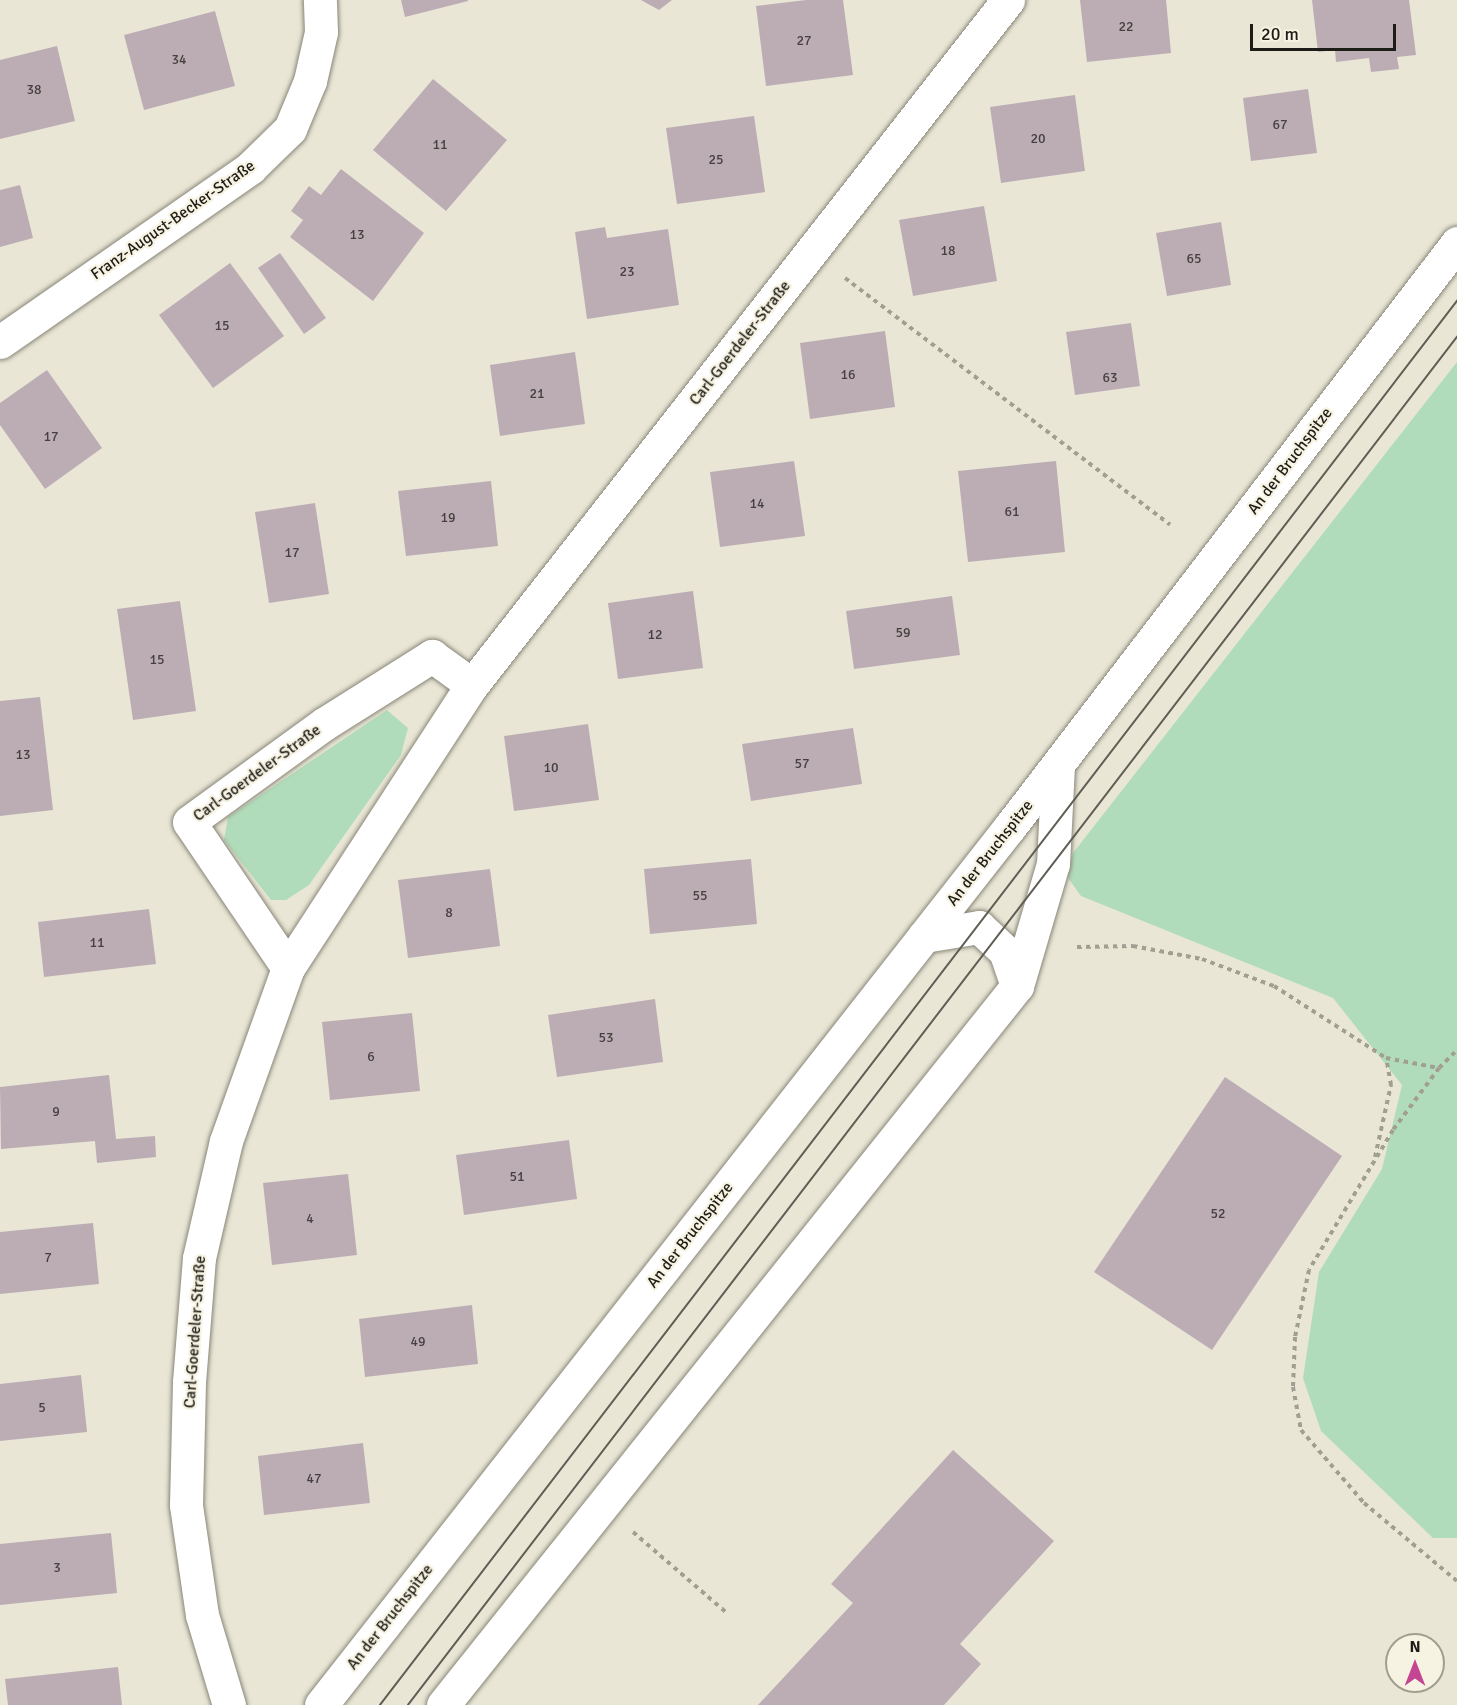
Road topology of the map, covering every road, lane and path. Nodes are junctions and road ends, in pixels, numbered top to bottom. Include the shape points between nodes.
1 (320, 0) edge
2 (1008, 0) edge
3 (1457, 243) edge
4 (812, 251) junction
5 (0, 342) edge
6 (1170, 525) dead end
7 (472, 685) junction
8 (1058, 765) junction
9 (924, 936) junction
10 (1077, 947) dead end
11 (288, 968) junction
12 (1017, 987) junction
13 (1457, 1050) edge
14 (1386, 1058) junction
15 (1439, 1068) junction
16 (1374, 1163) junction
17 (633, 1532) dead end
18 (1457, 1581) edge
19 (727, 1613) dead end
20 (229, 1705) edge
21 (321, 1705) edge
22 (443, 1705) edge

1 - 5 main road, Franz-August-Becker-Straße via 321,32 310,81 290,129 250,168
2 - 4 main road, Carl-Goerdeler-Straße
3 - 8 main road, An der Bruchspitze
4 - 6 path
4 - 7 main road, Carl-Goerdeler-Straße
7 - 11 main road, Carl-Goerdeler-Straße
7 - 11 main road, Carl-Goerdeler-Straße via 432,656 324,724 189,822
8 - 9 main road, An der Bruchspitze
8 - 12 main road, An der Bruchspitze via 1053,864
9 - 12 main road via 979,927 1005,951
9 - 21 main road, An der Bruchspitze
10 - 14 path via 1133,946 1202,959 1274,986
11 - 20 main road, Carl-Goerdeler-Straße via 226,1141 196,1291 186,1505 202,1616
12 - 22 main road, An der Bruchspitze
13 - 15 path
14 - 15 path
14 - 16 path via 1390,1085
15 - 16 path
16 - 18 path via 1309,1270 1295,1337 1293,1387 1301,1430 1364,1503
17 - 19 path

